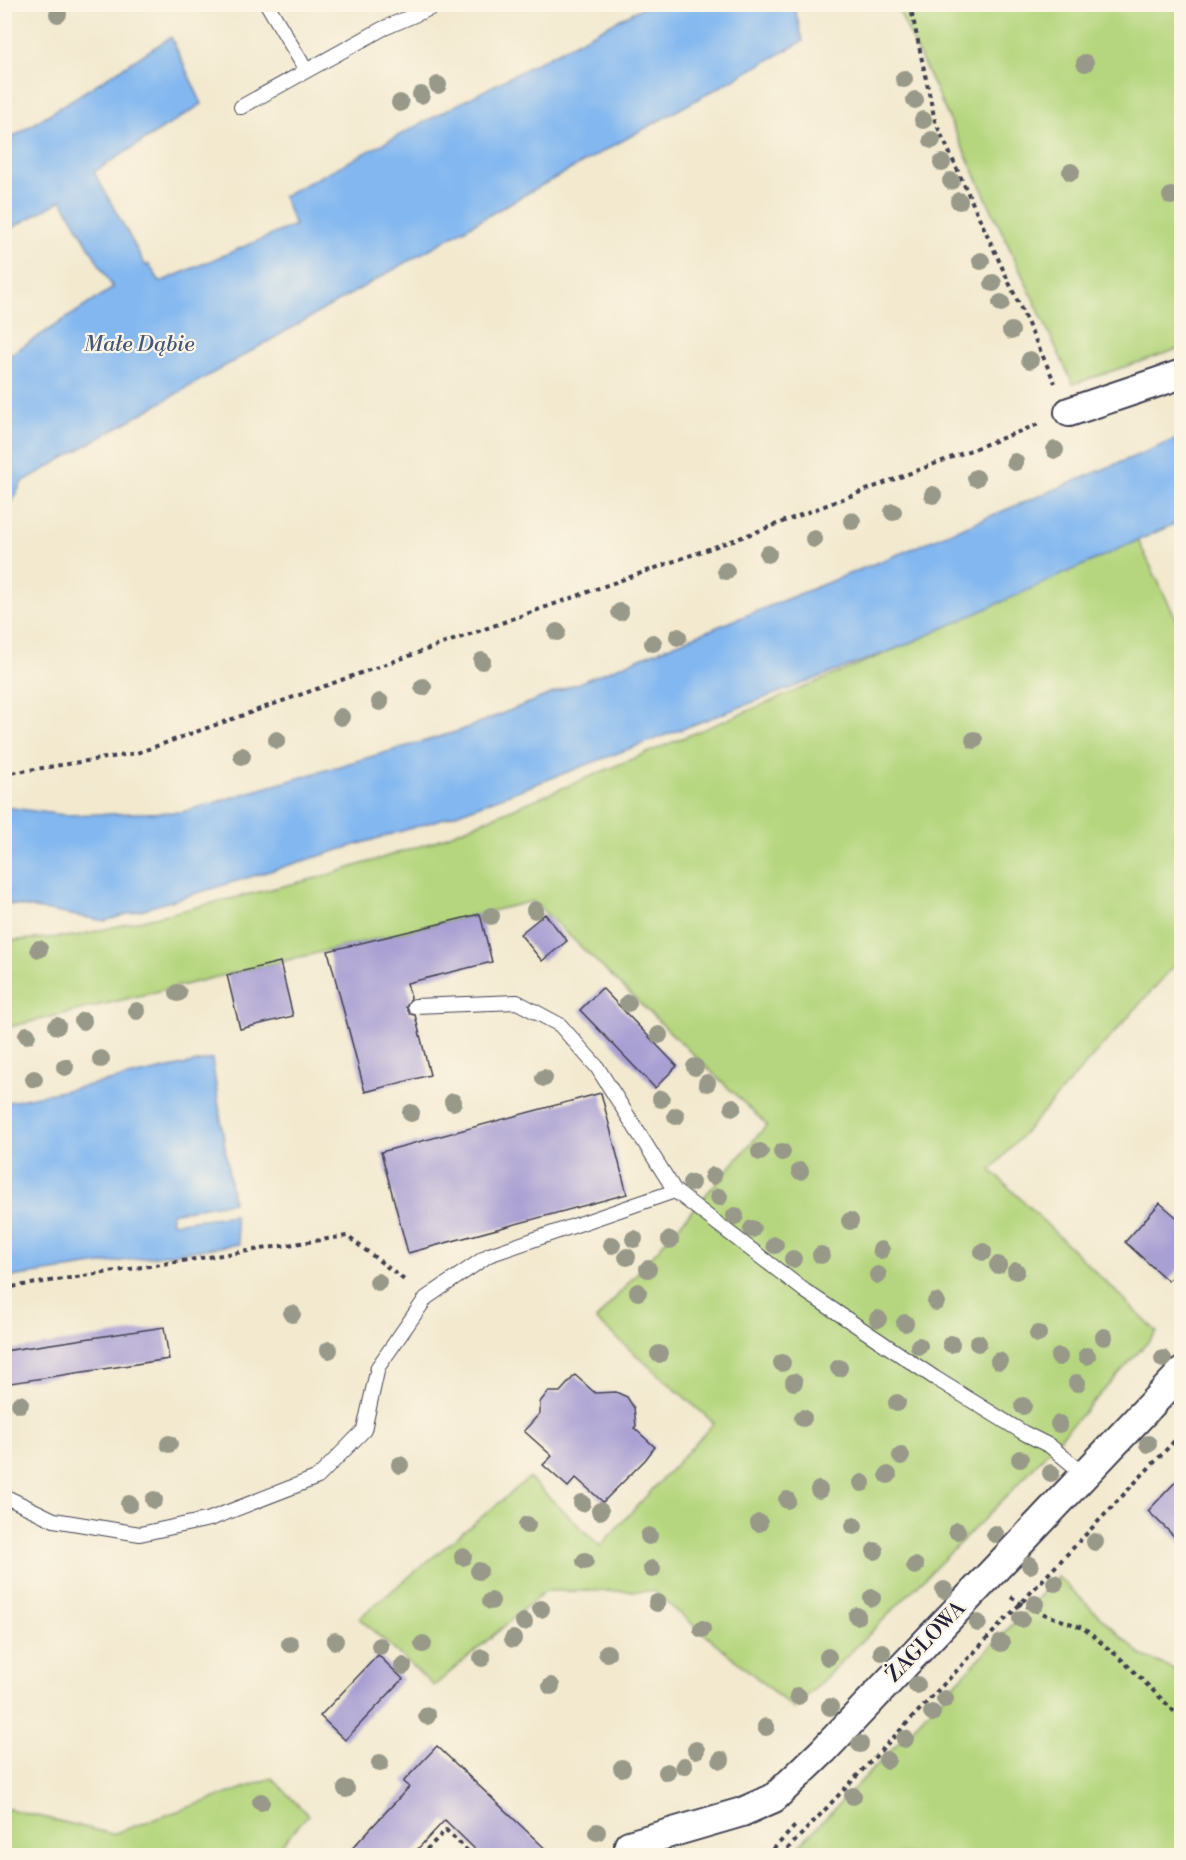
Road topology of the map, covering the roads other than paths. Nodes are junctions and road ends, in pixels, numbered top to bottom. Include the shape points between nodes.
1 (267, 4) edge
2 (440, 4) edge
3 (306, 70) junction
4 (241, 107) dead end
5 (1182, 374) edge
6 (1069, 412) road end
7 (415, 1006) dead end
8 (675, 1191) junction
9 (1182, 1372) edge
10 (1085, 1475) junction
11 (4, 1496) edge
12 (629, 1845) dead end

1 - 3 lane
2 - 3 lane via 382,29
3 - 4 lane
5 - 6 street
7 - 8 lane via 517,1002 560,1025 597,1067
8 - 10 lane via 805,1291 935,1378 1050,1446
8 - 11 lane via 489,1255 426,1298 378,1367 364,1430 318,1477 210,1520 140,1534 54,1520
9 - 10 street, ŻAGLOWA
10 - 12 street, ŻAGLOWA via 774,1798 742,1812

